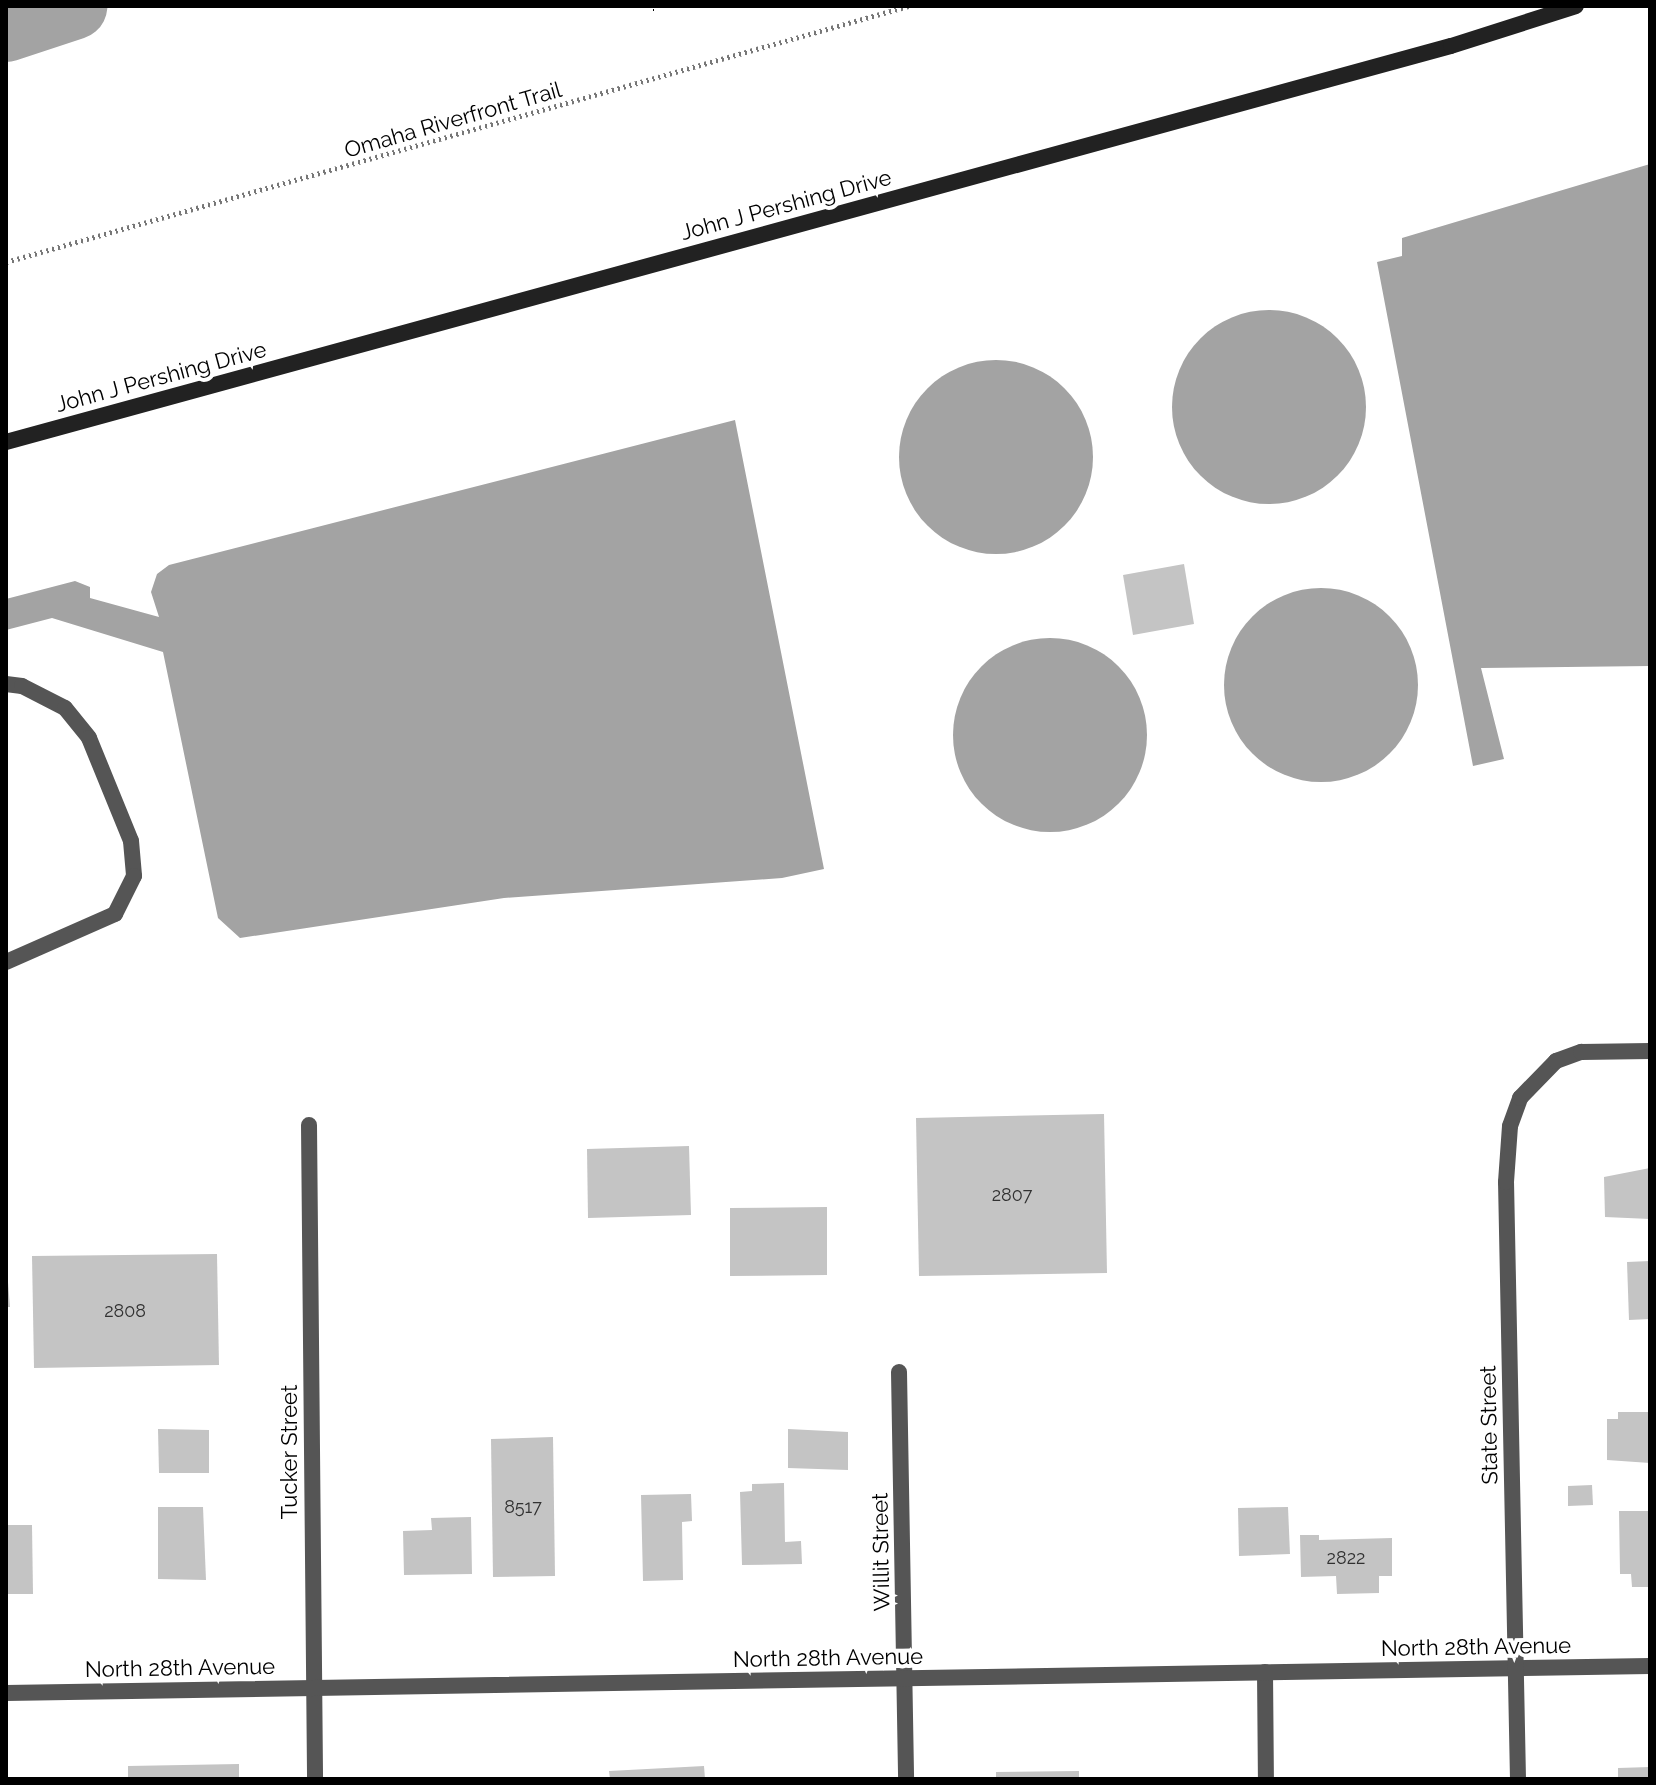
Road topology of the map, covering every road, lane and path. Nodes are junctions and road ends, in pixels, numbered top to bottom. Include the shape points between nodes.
1 (908, 6) edge
2 (1576, 6) edge
3 (6, 262) edge
4 (6, 442) edge
5 (6, 684) edge
6 (6, 962) edge
7 (1650, 1051) edge
8 (309, 1125) dead end
9 (899, 1372) dead end
10 (1650, 1666) edge
11 (1516, 1668) junction
12 (1265, 1672) junction
13 (905, 1679) junction
14 (314, 1688) junction
15 (6, 1693) edge
16 (315, 1779) edge
17 (906, 1779) edge
18 (1266, 1779) edge
19 (1518, 1779) edge

1 - 3 path, Omaha Riverfront Trail
2 - 4 main road, John J Pershing Drive via 1451,46
5 - 6 street via 22,686 65,708 89,738 131,841 134,876 115,914
7 - 11 street, State Street via 1581,1052 1556,1061 1520,1098 1510,1126 1506,1182
8 - 14 street, Tucker Street
9 - 13 street, Willit Street
10 - 11 street, North 28th Avenue
11 - 12 street, North 28th Avenue
11 - 19 street, State Street
12 - 13 street, North 28th Avenue
12 - 18 street
13 - 14 street, North 28th Avenue
13 - 17 street, Willit Street
14 - 15 street, North 28th Avenue
14 - 16 street, Tucker Street

